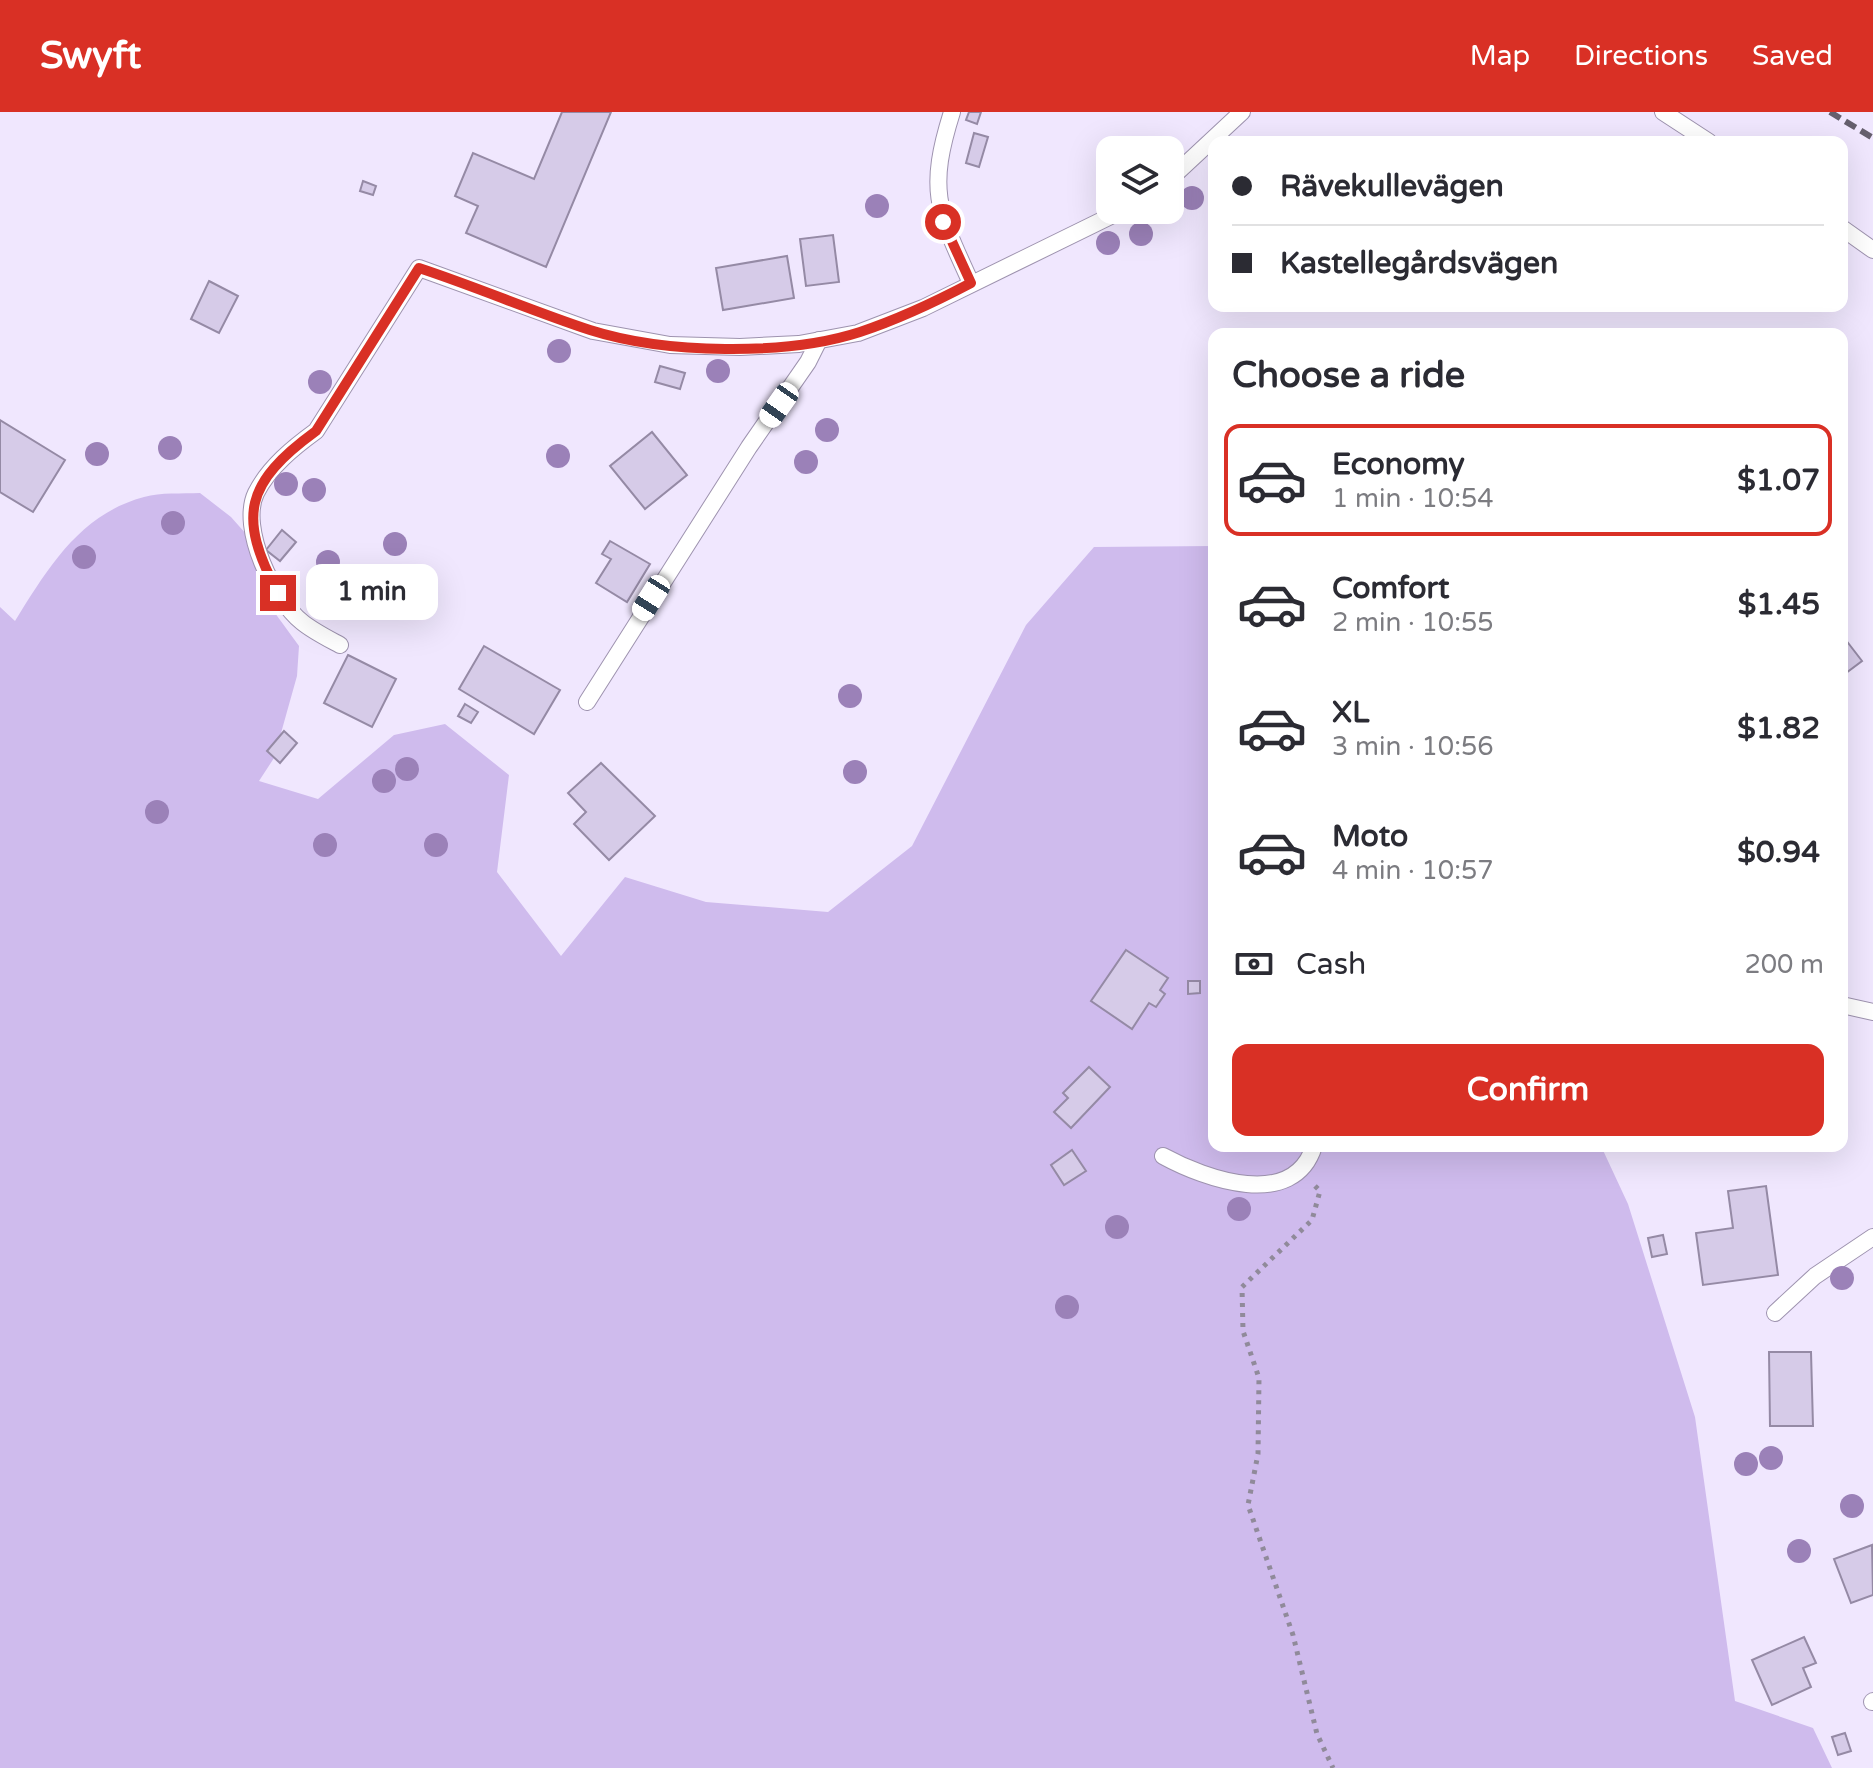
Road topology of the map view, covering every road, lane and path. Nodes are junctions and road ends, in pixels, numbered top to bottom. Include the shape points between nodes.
1 (952, 112) edge
2 (1242, 112) edge
3 (1663, 112) edge
4 (1216, 136) edge
5 (1700, 136) edge
6 (1208, 144) edge
7 (1184, 166) edge
8 (1096, 224) edge
9 (1848, 232) edge
10 (1873, 250) edge
11 (971, 283) junction
12 (819, 340) junction
13 (340, 645) dead end
14 (587, 702) dead end
15 (1848, 1006) edge
16 (1873, 1012) edge
17 (1311, 1152) edge
18 (1163, 1156) dead end
19 (1302, 1169) junction
20 (1873, 1237) edge
21 (1775, 1313) dead end
22 (1333, 1768) edge

1 - 11 lane via 936,166 936,191 943,222
2 - 4 lane
3 - 5 lane
6 - 7 lane
8 - 11 lane
9 - 10 lane
11 - 12 lane via 858,333
12 - 13 lane via 740,347 670,345 593,331 419,268 316,431 293,448 255,495 252,524 259,557 278,593 300,621
12 - 14 lane
15 - 16 lane
17 - 19 lane
18 - 19 lane via 1198,1176 1233,1182 1275,1183
19 - 22 path via 1320,1191 1312,1220 1242,1287 1243,1331 1259,1378 1258,1454 1248,1505 1293,1635 1317,1734
20 - 21 lane via 1815,1276

